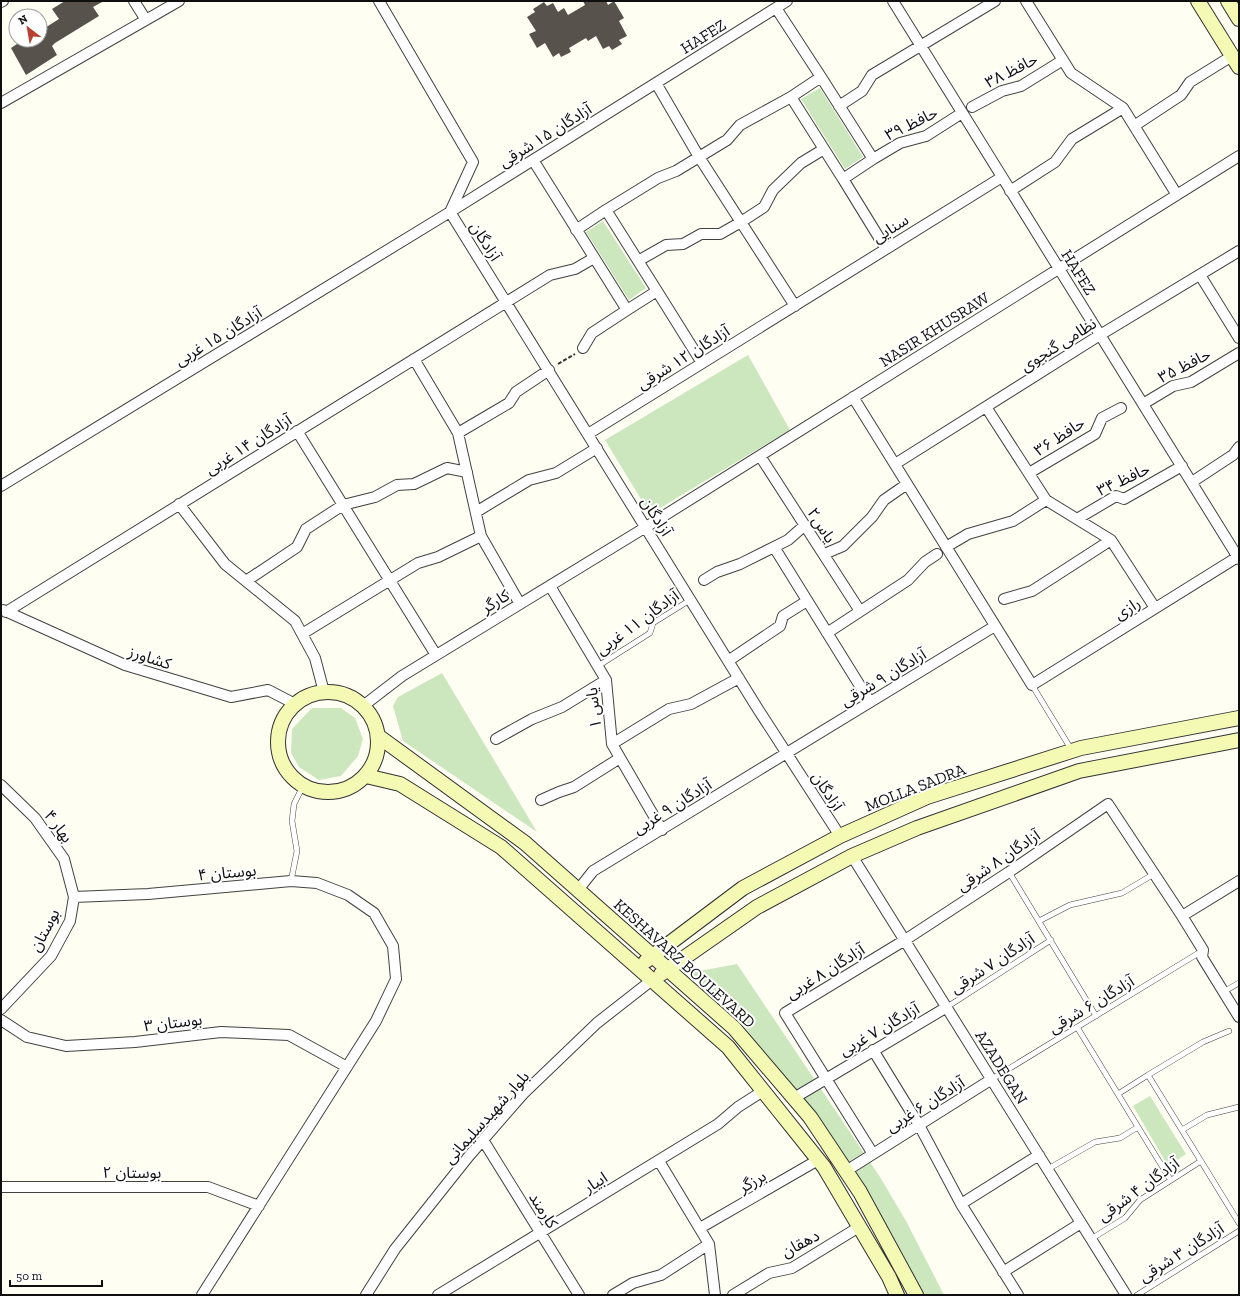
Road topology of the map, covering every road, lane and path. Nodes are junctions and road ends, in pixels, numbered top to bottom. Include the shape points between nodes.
1 (134, 1) edge
2 (179, 1) edge
3 (379, 1) edge
4 (787, 1) edge
5 (892, 1) edge
6 (995, 1) edge
7 (1026, 1) edge
8 (1198, 1) edge
9 (1228, 1) edge
10 (776, 8) junction
11 (1239, 19) edge
12 (146, 20) junction
13 (920, 46) junction
14 (1063, 60) junction
15 (1235, 61) edge
16 (821, 77) junction
17 (656, 83) junction
18 (791, 97) junction
19 (1, 103) edge
20 (839, 106) junction
21 (972, 107) dead end
22 (1123, 108) junction
23 (962, 113) junction
24 (1134, 126) junction
25 (824, 149) junction
26 (1239, 156) edge
27 (699, 157) junction
28 (873, 159) junction
29 (533, 160) junction
30 (1002, 177) junction
31 (842, 179) junction
32 (1010, 191) junction
33 (1177, 195) junction
34 (606, 210) junction
35 (450, 212) junction
36 (741, 222) junction
37 (576, 230) junction
38 (886, 249) junction
39 (1239, 251) edge
40 (594, 258) junction
41 (638, 262) junction
42 (1059, 268) junction
43 (1200, 275) junction
44 (657, 291) junction
45 (506, 302) junction
46 (795, 306) junction
47 (627, 310) junction
48 (1100, 335) junction
49 (1239, 338) edge
50 (583, 348) joint
51 (1239, 353) edge
52 (414, 359) junction
53 (702, 363) junction
54 (549, 370) junction
55 (853, 397) junction
56 (1143, 404) junction
57 (986, 407) junction
58 (1121, 408) dead end
59 (297, 431) junction
60 (458, 433) junction
61 (588, 434) junction
62 (1239, 447) edge
63 (597, 448) junction
64 (760, 456) junction
65 (895, 464) junction
66 (1182, 466) junction
67 (466, 472) junction
68 (1029, 473) junction
69 (1192, 482) junction
70 (907, 484) junction
71 (1, 486) edge
72 (1046, 500) junction
73 (179, 504) junction
74 (343, 505) junction
75 (476, 512) junction
76 (1077, 519) junction
77 (804, 525) junction
78 (646, 527) junction
79 (481, 536) junction
80 (1110, 540) junction
81 (774, 547) junction
82 (946, 547) junction
83 (829, 552) dead end
84 (937, 554) dead end
85 (1239, 557) edge
86 (389, 580) junction
87 (704, 580) dead end
88 (246, 581) junction
89 (550, 586) junction
90 (1004, 599) dead end
91 (690, 600) junction
92 (807, 600) junction
93 (520, 604) junction
94 (1155, 608) junction
95 (3, 610) edge
96 (860, 611) junction
97 (995, 626) junction
98 (827, 633) junction
99 (302, 634) junction
100 (436, 655) junction
101 (728, 661) junction
102 (598, 666) junction
103 (739, 678) junction
104 (606, 680) junction
105 (1032, 685) junction
106 (324, 692) junction
107 (870, 702) junction
108 (295, 704) junction
109 (363, 706) junction
110 (1239, 718) edge
111 (378, 736) junction
112 (496, 740) dead end
113 (1239, 740) edge
114 (612, 744) junction
115 (1073, 751) junction
116 (786, 753) junction
117 (620, 758) junction
118 (366, 776) junction
119 (1, 785) edge
120 (303, 786) junction
121 (541, 800) dead end
122 (662, 830) junction
123 (840, 836) junction
124 (852, 856) junction
125 (1010, 872) junction
126 (1154, 874) junction
127 (291, 881) junction
128 (1239, 881) edge
129 (578, 890) junction
130 (74, 897) junction
131 (1182, 916) junction
132 (1039, 921) junction
133 (904, 940) junction
134 (1051, 940) junction
135 (1203, 950) junction
136 (653, 955) junction
137 (639, 968) junction
138 (668, 969) junction
139 (652, 980) junction
140 (1239, 982) edge
141 (1223, 992) junction
142 (947, 1007) junction
143 (1, 1010) edge
144 (1096, 1016) junction
145 (1239, 1018) edge
146 (1, 1020) edge
147 (1077, 1027) junction
148 (1229, 1031) dead end
149 (873, 1050) junction
150 (347, 1067) junction
151 (1148, 1075) junction
152 (826, 1078) junction
153 (992, 1079) junction
154 (763, 1091) junction
155 (1118, 1094) junction
156 (794, 1098) junction
157 (1239, 1107) edge
158 (919, 1125) junction
159 (1138, 1127) junction
160 (1182, 1130) junction
161 (483, 1140) junction
162 (873, 1154) junction
163 (1039, 1155) junction
164 (818, 1160) junction
165 (658, 1161) junction
166 (1201, 1161) junction
167 (1048, 1170) junction
168 (846, 1171) junction
169 (1170, 1179) junction
170 (1, 1187) edge
171 (961, 1204) junction
172 (259, 1206) junction
173 (1081, 1223) junction
174 (1239, 1223) edge
175 (859, 1226) junction
176 (700, 1228) junction
177 (1239, 1231) edge
178 (541, 1233) junction
179 (1091, 1239) junction
180 (709, 1244) junction
181 (1003, 1272) junction
182 (455, 1291) edge
183 (202, 1295) edge
184 (366, 1295) edge
185 (438, 1295) edge
186 (579, 1295) edge
187 (613, 1295) edge
188 (715, 1295) edge
189 (733, 1295) edge
190 (897, 1295) edge
191 (916, 1295) edge
192 (1018, 1295) edge
193 (1126, 1295) edge
194 (1137, 1295) edge

1 - 12 street
2 - 12 street
3 - 35 street via 473,162
4 - 10 street, HAFEZ
5 - 13 street, HAFEZ
6 - 13 street
7 - 14 street
8 - 15 main road
9 - 11 main road
10 - 16 street
10 - 17 street, HAFEZ
12 - 19 street
13 - 20 street via 872,75 862,91
13 - 23 street, HAFEZ
14 - 21 street, حافظ ۳۸ via 1021,86 1002,91
14 - 22 street via 1071,73
15 - 24 street via 1190,82 1181,95
16 - 18 street
16 - 20 street
17 - 27 street
17 - 29 street, آزادگان ۱۵ شرقی
18 - 25 street
18 - 27 street via 740,125 727,140
20 - 28 street
22 - 24 street
22 - 32 street via 1072,139 1055,162
23 - 28 street, حافظ ۳۹ via 926,136 900,143
23 - 30 street, HAFEZ
24 - 33 street
25 - 31 street
25 - 36 street via 801,163 773,190 764,207
26 - 33 street, NASIR KHUSRAW
27 - 34 street via 658,178
27 - 36 street
28 - 31 street, حافظ ۳۹
29 - 35 street, آزادگان ۱۵ شرقی
29 - 37 street
30 - 32 street, HAFEZ
30 - 38 street, سنایی
31 - 38 street
32 - 42 street, HAFEZ
33 - 42 street, NASIR KHUSRAW
34 - 37 street
34 - 41 street
35 - 45 street, آزادگان
35 - 71 street, آزادگان ۱۵ غربی
36 - 41 street via 720,234 701,234 683,244 666,245
36 - 46 street
37 - 40 street
38 - 46 street, سنایی
39 - 43 street, نظامی گنجوی
40 - 45 street, آزادگان ۱۴ غربی via 575,269 550,275
40 - 47 street
41 - 44 street
42 - 48 street, HAFEZ
42 - 55 street, NASIR KHUSRAW
43 - 48 street, نظامی گنجوی
43 - 49 street
44 - 47 street
44 - 53 street
45 - 52 street, آزادگان ۱۴ غربی
45 - 54 street, آزادگان
46 - 53 street, آزادگان ۱۲ شرقی
47 - 50 street via 592,333
48 - 56 street, HAFEZ
48 - 57 street, نظامی گنجوی
50 - 54 path
51 - 56 street, حافظ ۳۵ via 1191,382 1173,386
52 - 59 street, آزادگان ۱۴ غربی
52 - 60 street
53 - 61 street, آزادگان ۱۲ شرقی
54 - 60 street via 516,392 509,403
54 - 61 street, آزادگان
55 - 64 street, NASIR KHUSRAW
55 - 65 street
56 - 66 street, HAFEZ
57 - 65 street, نظامی گنجوی
57 - 68 street
58 - 68 street, حافظ ۳۶ via 1102,418 1095,434
59 - 73 street, آزادگان ۱۴ غربی
59 - 74 street
60 - 67 street
61 - 63 street, آزادگان
62 - 69 street via 1233,455
63 - 75 street via 556,474 528,480
63 - 78 street, آزادگان
64 - 77 street, یاس۲
64 - 78 street, NASIR KHUSRAW
65 - 70 street
66 - 69 street, HAFEZ
66 - 76 street, حافظ ۳۴ via 1124,499 1116,496
67 - 74 street via 447,468 414,484 397,485 375,497
67 - 75 street
68 - 72 street
69 - 85 street, HAFEZ
70 - 82 street
70 - 83 street via 884,500 872,517 843,546
72 - 76 street
72 - 82 street via 1013,521 968,534
73 - 88 street via 225,564
73 - 95 street, آزادگان ۱۴ غربی
74 - 86 street
74 - 88 street via 306,529 297,547
75 - 79 street
76 - 80 street
77 - 81 street via 788,540
77 - 96 street, یاس۲
78 - 89 street, کارگر
78 - 91 street, آزادگان
79 - 86 street via 438,557 418,562
79 - 93 street
80 - 90 street via 1032,591
80 - 94 street
81 - 87 street
81 - 92 street
82 - 97 street
84 - 96 street via 925,562 908,580
85 - 94 street, رازی
86 - 99 street
86 - 100 street
88 - 99 street via 295,621
89 - 93 street, کارگر
89 - 102 street, یاس ۱
91 - 101 street, آزادگان
91 - 102 lane, آزادگان ۱۱ غربی via 653,623 650,633
92 - 98 street
92 - 101 street via 783,616 780,626
93 - 100 street, کارگر
94 - 105 street, رازی
95 - 108 street, کشاورز via 125,665 231,697 268,690
96 - 98 street
97 - 105 street
97 - 107 street, آزادگان ۹ شرقی
98 - 107 street
99 - 106 street via 315,658
100 - 109 street, کارگر via 402,676
101 - 103 street, آزادگان
102 - 104 street, یاس ۱
103 - 114 street via 692,704 669,709
103 - 116 street, آزادگان
104 - 112 street via 562,707 532,719
104 - 114 street, یاس ۱
105 - 115 lane
106 - 108 main road via 316,693
106 - 109 main road via 350,696
107 - 116 street, آزادگان ۹ شرقی
108 - 120 main road via 280,727 278,744 281,760 290,775
109 - 111 main road via 374,719
110 - 115 main road, MOLLA SADRA
111 - 118 main road via 374,764
111 - 129 main road, KESHAVARZ BOULEVARD via 525,843
113 - 124 main road via 1079,771 917,828
114 - 117 street, یاس ۱
115 - 123 main road, MOLLA SADRA via 927,797
116 - 122 street, آزادگان ۹ غربی
116 - 123 street, آزادگان
117 - 121 street via 574,787
117 - 122 street, یاس ۱
118 - 120 main road via 352,786 336,792 319,792
118 - 137 main road, KESHAVARZ BOULEVARD via 400,784 501,847
119 - 130 street, بهار ۴ via 35,818 64,859
120 - 127 lane via 294,804 292,821 297,851
122 - 129 street, آزادگان ۹ غربی via 594,871
123 - 136 main road, MOLLA SADRA via 743,888
124 - 133 street, AZADEGAN
124 - 138 main road via 756,907
125 - 126 street, آزادگان ۸ شرقی via 1108,804
125 - 132 lane
125 - 133 street, آزادگان ۸ شرقی
126 - 131 street
126 - 132 lane via 1122,893 1070,905
127 - 130 street, بوستان ۴ via 148,894
127 - 150 street, بوستان ۴ via 317,883 348,895 374,913 393,946 396,979 376,1021
128 - 131 street
129 - 136 main road, KESHAVARZ BOULEVARD
130 - 143 street, بوستان via 70,921 51,956
131 - 135 street
132 - 134 lane
133 - 142 street, AZADEGAN
133 - 152 street, آزادگان ۸ غربی via 785,1014
134 - 142 lane, آزادگان ۷ شرقی
134 - 144 lane
135 - 141 street via 1202,957
135 - 144 lane, آزادگان ۶ شرقی
136 - 137 main road, MOLLA SADRA
136 - 138 main road, KESHAVARZ BOULEVARD
137 - 139 main road, KESHAVARZ BOULEVARD
138 - 139 main road
138 - 156 main road, KESHAVARZ BOULEVARD via 734,1028
139 - 154 main road, KESHAVARZ BOULEVARD via 728,1047
139 - 161 street, بلوار شهیدسلیمانی via 598,1023 523,1094
140 - 141 lane
141 - 145 street
142 - 149 street, آزادگان ۷ غربی
142 - 153 street, AZADEGAN
144 - 147 lane, آزادگان ۶ شرقی
146 - 150 street, بوستان ۳ via 27,1037 66,1046 135,1042 221,1032 289,1035
147 - 153 lane, آزادگان ۶ شرقی
147 - 155 lane
148 - 151 lane via 1203,1042
149 - 152 street, آزادگان ۷ غربی
149 - 158 street
150 - 172 street
151 - 155 lane
151 - 160 lane
152 - 156 street, آزادگان ۷ غربی
152 - 162 street
153 - 158 street, آزادگان ۶ غربی
153 - 163 street, AZADEGAN
154 - 164 main road, KESHAVARZ BOULEVARD
154 - 165 street, ابیار via 718,1124
155 - 159 lane
156 - 168 main road, KESHAVARZ BOULEVARD via 810,1117
157 - 160 lane via 1207,1115
158 - 162 street, آزادگان ۶ غربی
158 - 171 street
159 - 167 lane via 1120,1138 1095,1142
159 - 169 lane
160 - 166 lane
161 - 178 street, کارمند
161 - 184 street, بلوار شهیدسلیمانی via 395,1249
162 - 168 street, آزادگان ۶ غربی
163 - 167 street, AZADEGAN
163 - 171 street
164 - 175 main road, KESHAVARZ BOULEVARD
164 - 176 street, برزگر
165 - 176 street
165 - 178 street, ابیار
166 - 169 lane, آزادگان ۴ شرقی
166 - 174 lane
167 - 173 street, AZADEGAN
168 - 191 main road, KESHAVARZ BOULEVARD
169 - 179 lane, آزادگان ۴ شرقی via 1140,1200 1125,1218
170 - 172 street, بوستان ۲ via 208,1187
171 - 181 street
172 - 183 street
173 - 179 street, AZADEGAN
173 - 181 street
175 - 189 street, دهقان via 792,1268 769,1273
175 - 190 main road, KESHAVARZ BOULEVARD
176 - 180 street
177 - 194 lane, آزادگان ۳ شرقی
178 - 182 street, ابیار
178 - 186 street, کارمند
179 - 193 street, AZADEGAN
180 - 187 street via 661,1275 632,1283
180 - 188 street
181 - 192 street
182 - 185 street, ابیار

